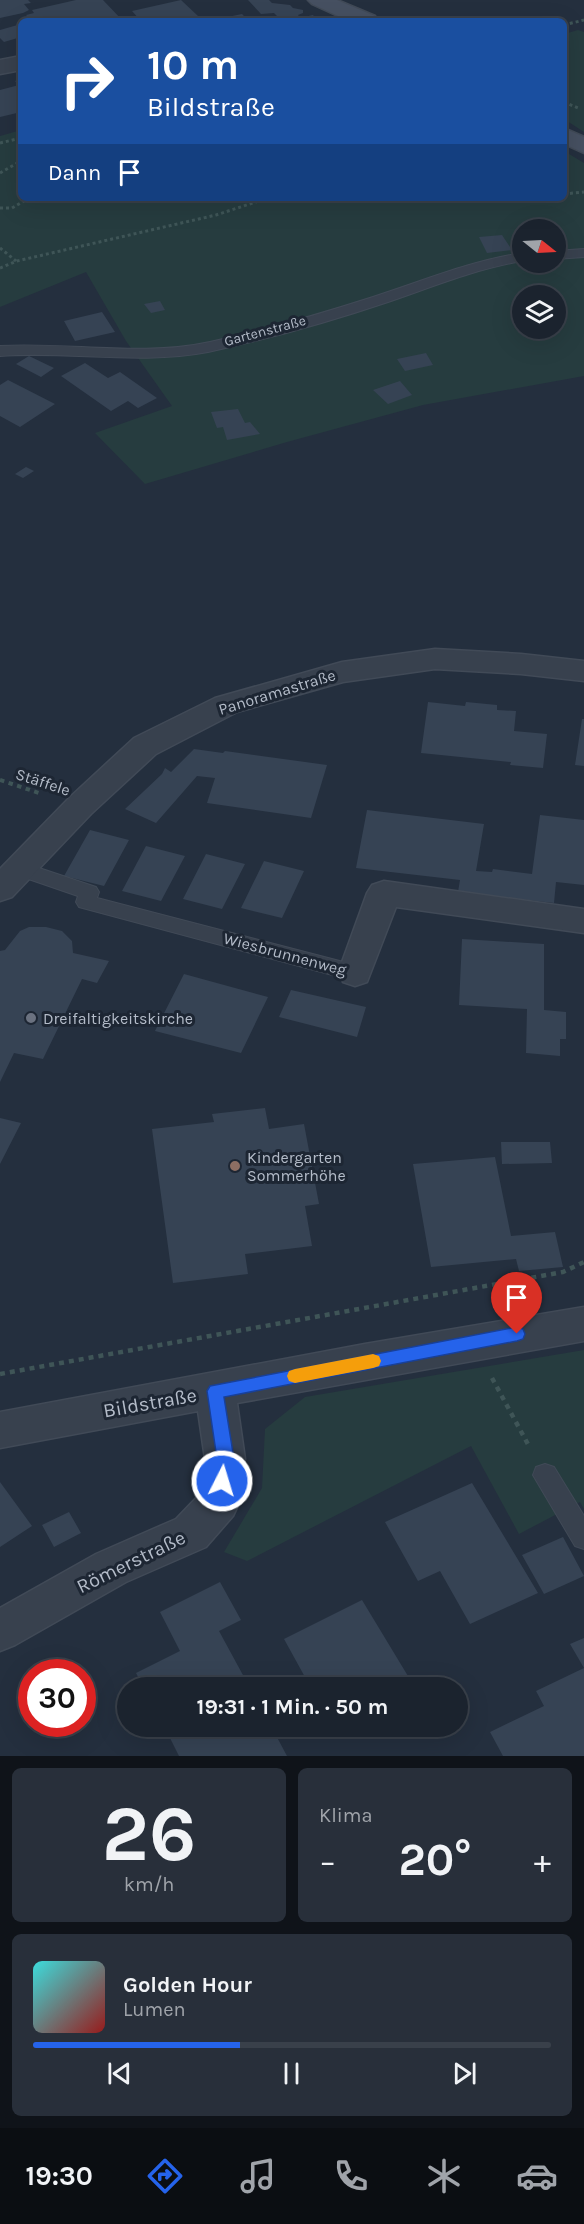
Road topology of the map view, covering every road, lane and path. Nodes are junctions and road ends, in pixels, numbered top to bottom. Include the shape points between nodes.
1 (319, 0) edge
2 (361, 18) edge
3 (584, 20) edge
4 (567, 24) edge
5 (18, 64) edge
6 (0, 67) edge
7 (567, 137) edge
8 (18, 139) edge
9 (0, 143) edge
10 (584, 146) edge
11 (18, 163) edge
12 (0, 173) edge
13 (584, 192) edge
14 (567, 194) edge
15 (24, 201) edge
16 (259, 201) edge
17 (0, 208) edge
18 (0, 248) edge
19 (584, 253) edge
20 (566, 254) edge
21 (512, 259) edge
22 (17, 261) junction
23 (0, 268) edge
24 (0, 351) edge
25 (584, 671) edge
26 (0, 780) edge
27 (80, 806) junction
28 (10, 879) edge
29 (584, 921) edge
30 (355, 973) joint
31 (584, 1262) edge
32 (584, 1324) edge
33 (472, 1341) junction
34 (0, 1374) edge
35 (215, 1391) junction
36 (0, 1430) edge
37 (545, 1475) joint
38 (584, 1538) edge
39 (0, 1631) edge

1 - 2 main road
3 - 4 path
5 - 6 street
7 - 10 main road
8 - 9 path
11 - 12 path
13 - 14 path
15 - 17 path via 12,208
16 - 22 path via 216,215
18 - 22 path
19 - 20 lane
21 - 24 lane, Gartenstraße via 471,268 378,300 264,332 171,354 85,349
22 - 23 path
25 - 27 street, Panoramastraße via 435,659 342,672 226,705 145,746
26 - 27 path, Stäffele
27 - 28 street, Panoramastraße
28 - 30 lane, Wiesbrunnenweg via 89,892 86,902
29 - 30 street, Wiesbrunnenweg via 384,893
31 - 34 path via 563,1272
32 - 33 street, Bildstraße
33 - 35 street, Bildstraße
33 - 37 path
35 - 36 street, Bildstraße
35 - 39 street, Römerstraße via 225,1459 218,1503 191,1533 111,1568
37 - 38 lane

